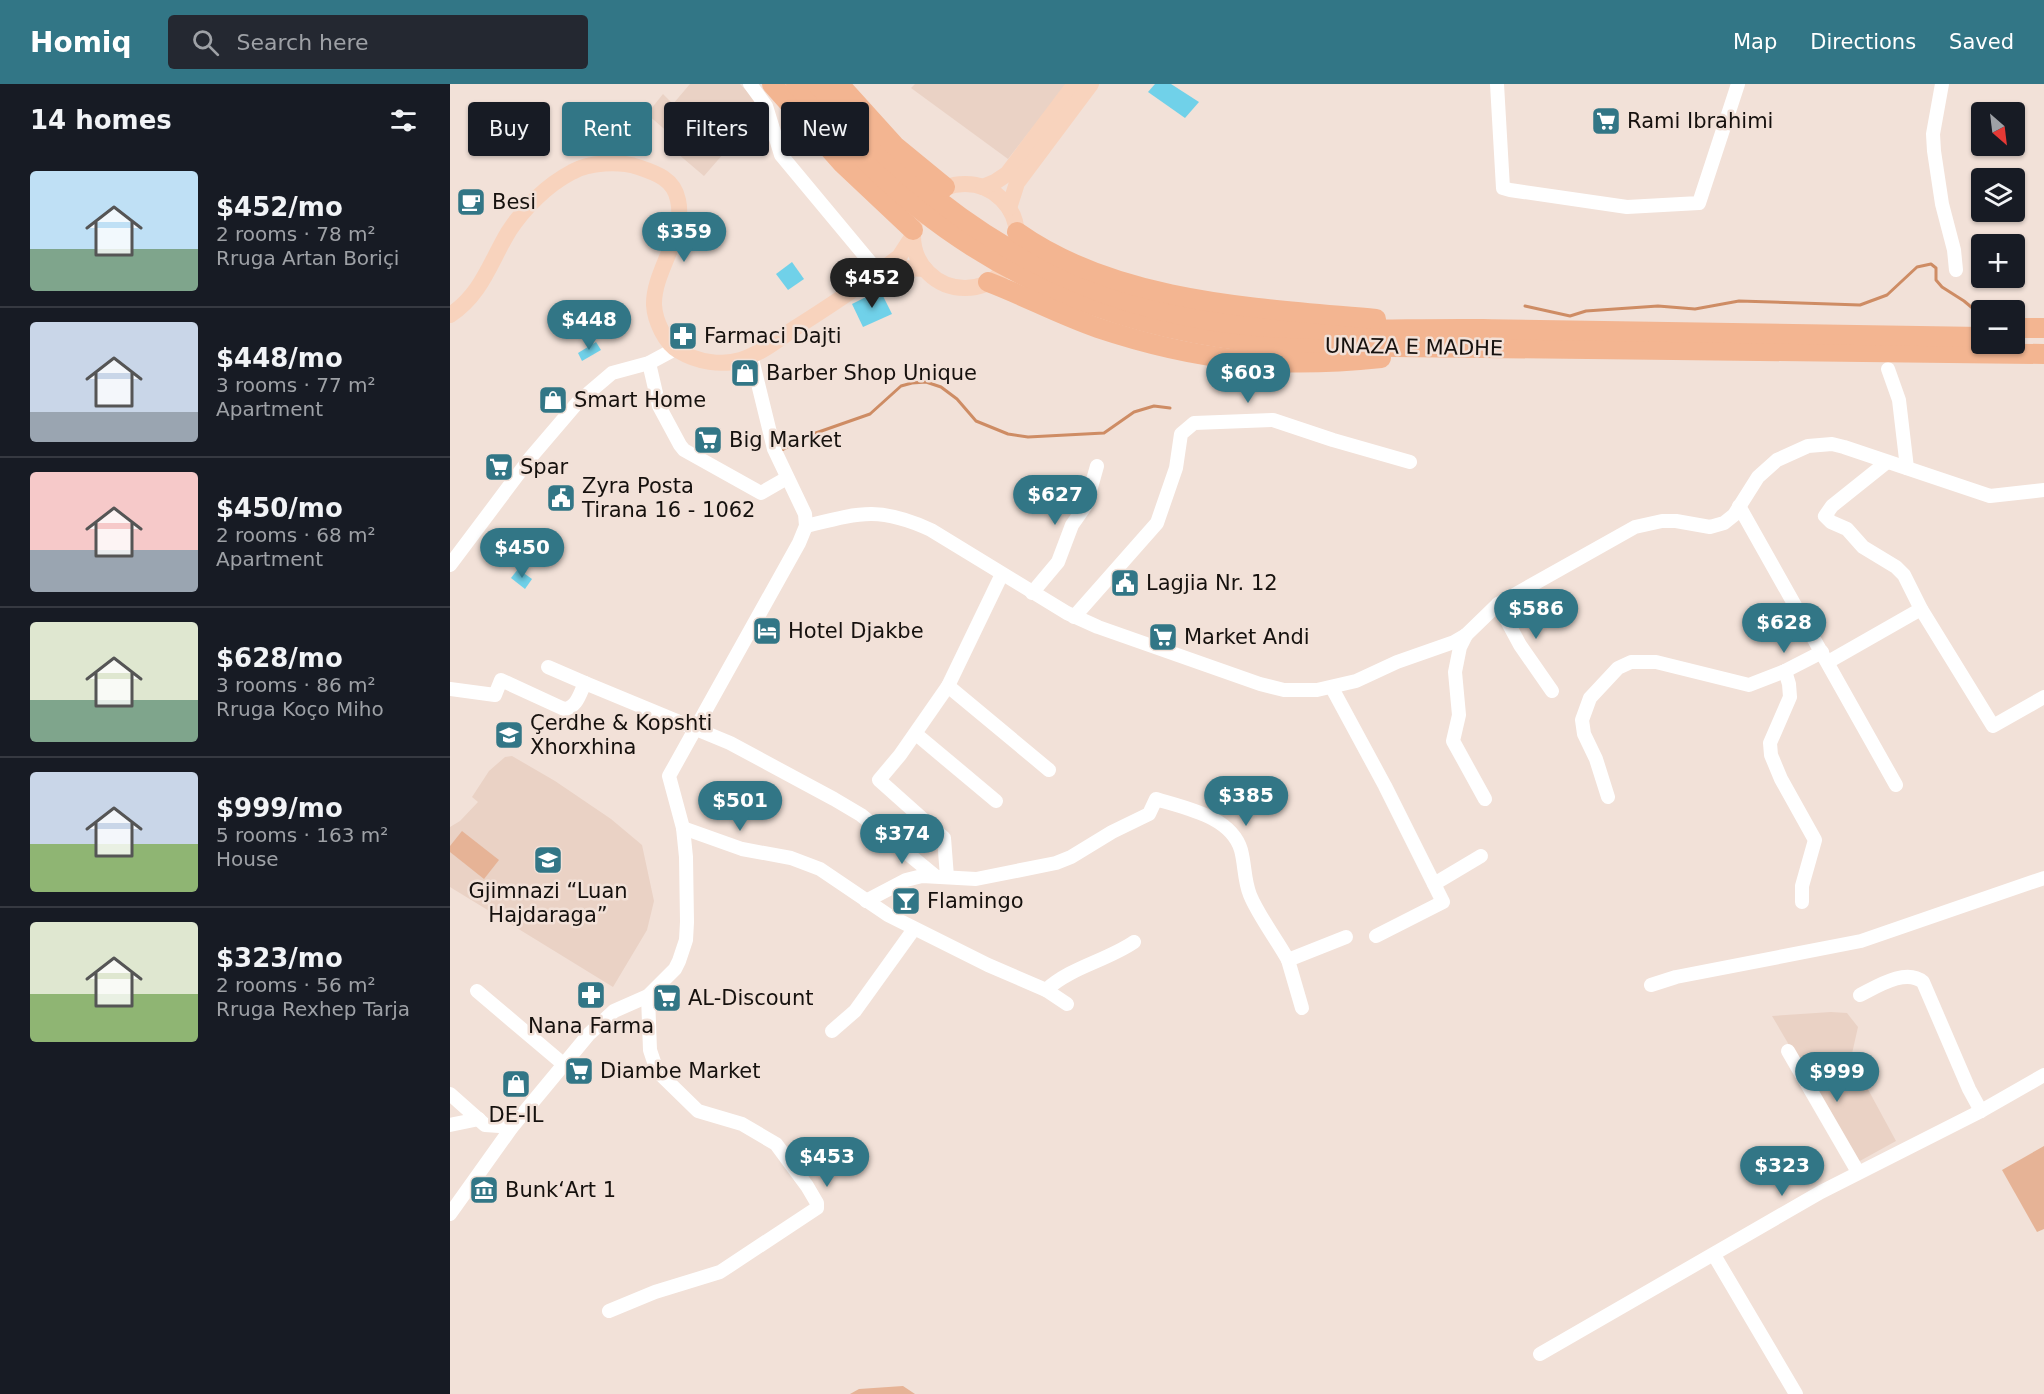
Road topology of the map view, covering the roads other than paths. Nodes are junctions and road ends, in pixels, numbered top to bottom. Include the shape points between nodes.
1 (750, 84) edge
2 (772, 84) edge
3 (796, 84) edge
4 (817, 84) edge
5 (839, 84) edge
6 (1075, 84) edge
7 (1091, 84) edge
8 (1497, 84) edge
9 (1738, 84) edge
10 (1942, 84) edge
11 (945, 187) junction
12 (983, 187) junction
13 (1009, 208) junction
14 (913, 231) junction
15 (1017, 232) junction
16 (925, 269) junction
17 (1956, 270) dead end
18 (867, 280) junction
19 (991, 280) junction
20 (450, 315) edge
21 (1971, 328) edge
22 (2025, 328) edge
23 (2044, 328) edge
24 (1971, 337) edge
25 (2025, 337) edge
26 (2044, 337) edge
27 (1478, 339) junction
28 (1760, 343) junction
29 (675, 349) junction
30 (2044, 354) edge
31 (751, 356) junction
32 (2044, 362) edge
33 (649, 363) junction
34 (1888, 369) dead end
35 (1410, 462) dead end
36 (1887, 462) junction
37 (1097, 465) dead end
38 (1907, 468) junction
39 (787, 478) junction
40 (2044, 490) edge
41 (1739, 506) junction
42 (806, 526) junction
43 (450, 565) edge
44 (1002, 574) junction
45 (1032, 592) junction
46 (1498, 604) junction
47 (1921, 609) junction
48 (1074, 617) junction
49 (1466, 634) junction
50 (1825, 657) junction
51 (548, 666) dead end
52 (1785, 671) junction
53 (585, 683) junction
54 (948, 686) junction
55 (1332, 688) junction
56 (450, 689) edge
57 (1552, 691) dead end
58 (2044, 697) edge
59 (696, 728) junction
60 (916, 734) junction
61 (1049, 770) dead end
62 (1896, 785) dead end
63 (1608, 797) dead end
64 (1485, 799) dead end
65 (996, 801) dead end
66 (683, 828) junction
67 (1481, 856) dead end
68 (941, 877) junction
69 (2044, 878) edge
70 (1434, 884) junction
71 (866, 901) junction
72 (1802, 902) dead end
73 (914, 929) junction
74 (1377, 936) dead end
75 (1346, 937) dead end
76 (1134, 942) dead end
77 (1288, 960) junction
78 (1651, 984) dead end
79 (1046, 990) junction
80 (477, 991) dead end
81 (1860, 995) dead end
82 (648, 996) junction
83 (1067, 1004) dead end
84 (1302, 1008) dead end
85 (832, 1031) dead end
86 (1788, 1051) dead end
87 (562, 1063) junction
88 (2044, 1075) edge
89 (450, 1094) edge
90 (1981, 1111) junction
91 (479, 1119) junction
92 (450, 1125) edge
93 (512, 1127) junction
94 (1858, 1172) junction
95 (450, 1214) edge
96 (1714, 1255) junction
97 (609, 1311) dead end
98 (1540, 1354) dead end
99 (1796, 1394) edge

1 - 18 street via 766,106 781,155 870,262
2 - 14 highway via 843,164
3 - 27 highway, UNAZA E MADHE via 871,166 946,228 1024,276 1087,304 1165,329 1247,342 1317,346
4 - 27 highway, UNAZA E MADHE via 921,189 993,240 1065,278 1116,297 1202,319
5 - 11 highway via 895,146
6 - 12 main road via 1006,174
7 - 13 main road via 1017,183
8 - 9 street via 1502,184 1506,190 1627,207 1699,203
10 - 17 street via 1933,134 1934,152
11 - 12 main road via 965,183
11 - 14 main road via 925,202
12 - 13 main road via 999,196
13 - 15 main road
14 - 16 main road via 915,252
14 - 18 main road via 899,257
15 - 19 main road via 1009,262
15 - 27 highway via 1057,256 1161,292
16 - 18 main road via 905,268
16 - 19 main road via 938,280 957,287 968,288
18 - 31 main road
19 - 27 highway via 1096,328 1190,353 1237,360 1327,363
20 - 29 main road via 476,293 515,222 543,193 574,171 626,164 661,175 672,185 678,199 678,227 654,304 660,326
21 - 28 highway via 1775,327
22 - 23 highway
24 - 28 highway, UNAZA E MADHE
25 - 26 highway
27 - 28 highway, UNAZA E MADHE
28 - 30 highway, UNAZA E MADHE
28 - 32 highway via 1779,358
29 - 31 main road via 689,357 715,362
29 - 33 street
31 - 39 street via 777,455
33 - 39 street via 659,406 684,450 762,493
33 - 43 street via 612,374 578,402
34 - 38 street via 1899,400
35 - 48 street via 1273,420 1194,423 1181,434 1176,468 1162,512 1150,533
36 - 38 street
36 - 41 street via 1832,444 1808,446 1769,466
36 - 47 street via 1825,516 1847,530 1863,547 1896,567
37 - 45 street via 1086,505 1072,525 1058,562
38 - 40 street via 1990,496
39 - 42 street via 802,505
41 - 46 street via 1729,520 1710,528 1676,521 1635,527
41 - 50 street
42 - 44 street via 864,513 893,515 931,530
42 - 59 street
44 - 45 street
44 - 54 street
45 - 48 street
46 - 49 street
46 - 57 street
47 - 50 street
47 - 58 street via 1993,726
48 - 55 street via 1260,684 1301,692
49 - 55 street via 1440,648
49 - 64 street via 1456,660 1459,715 1453,741
50 - 52 street
50 - 62 street
51 - 53 street
52 - 63 street via 1749,685 1656,662 1631,662 1618,668 1590,699 1582,720
52 - 72 street via 1790,697 1770,743 1775,767 1815,840 1802,886
53 - 56 street via 575,704 564,709 501,680 495,695
53 - 59 street
54 - 60 street
54 - 61 street
55 - 70 street
59 - 66 street via 669,776
59 - 68 street via 861,815
60 - 65 street
60 - 68 street via 879,780 944,838
66 - 71 street via 741,849 806,863
66 - 82 street via 687,872 684,950 675,969
67 - 70 street
68 - 71 street via 906,880
68 - 77 street via 976,879 1056,863 1149,814 1156,799 1211,818 1233,836 1240,847 1251,898
69 - 78 street via 1861,941
70 - 74 street via 1443,902
71 - 73 street
73 - 79 street
73 - 85 street via 855,1011
75 - 77 street
76 - 79 street via 1073,971
77 - 84 street
79 - 83 street
80 - 87 street
81 - 90 street via 1906,976 1917,976
82 - 87 street via 604,1018
82 - 97 street via 650,1050 657,1071 698,1111 742,1124 776,1144 810,1191 817,1208 720,1272
86 - 94 street
87 - 93 street
88 - 90 street
89 - 91 street
90 - 94 street
91 - 92 street
91 - 93 street via 491,1126
93 - 95 street
94 - 96 street
96 - 98 street
96 - 99 street

